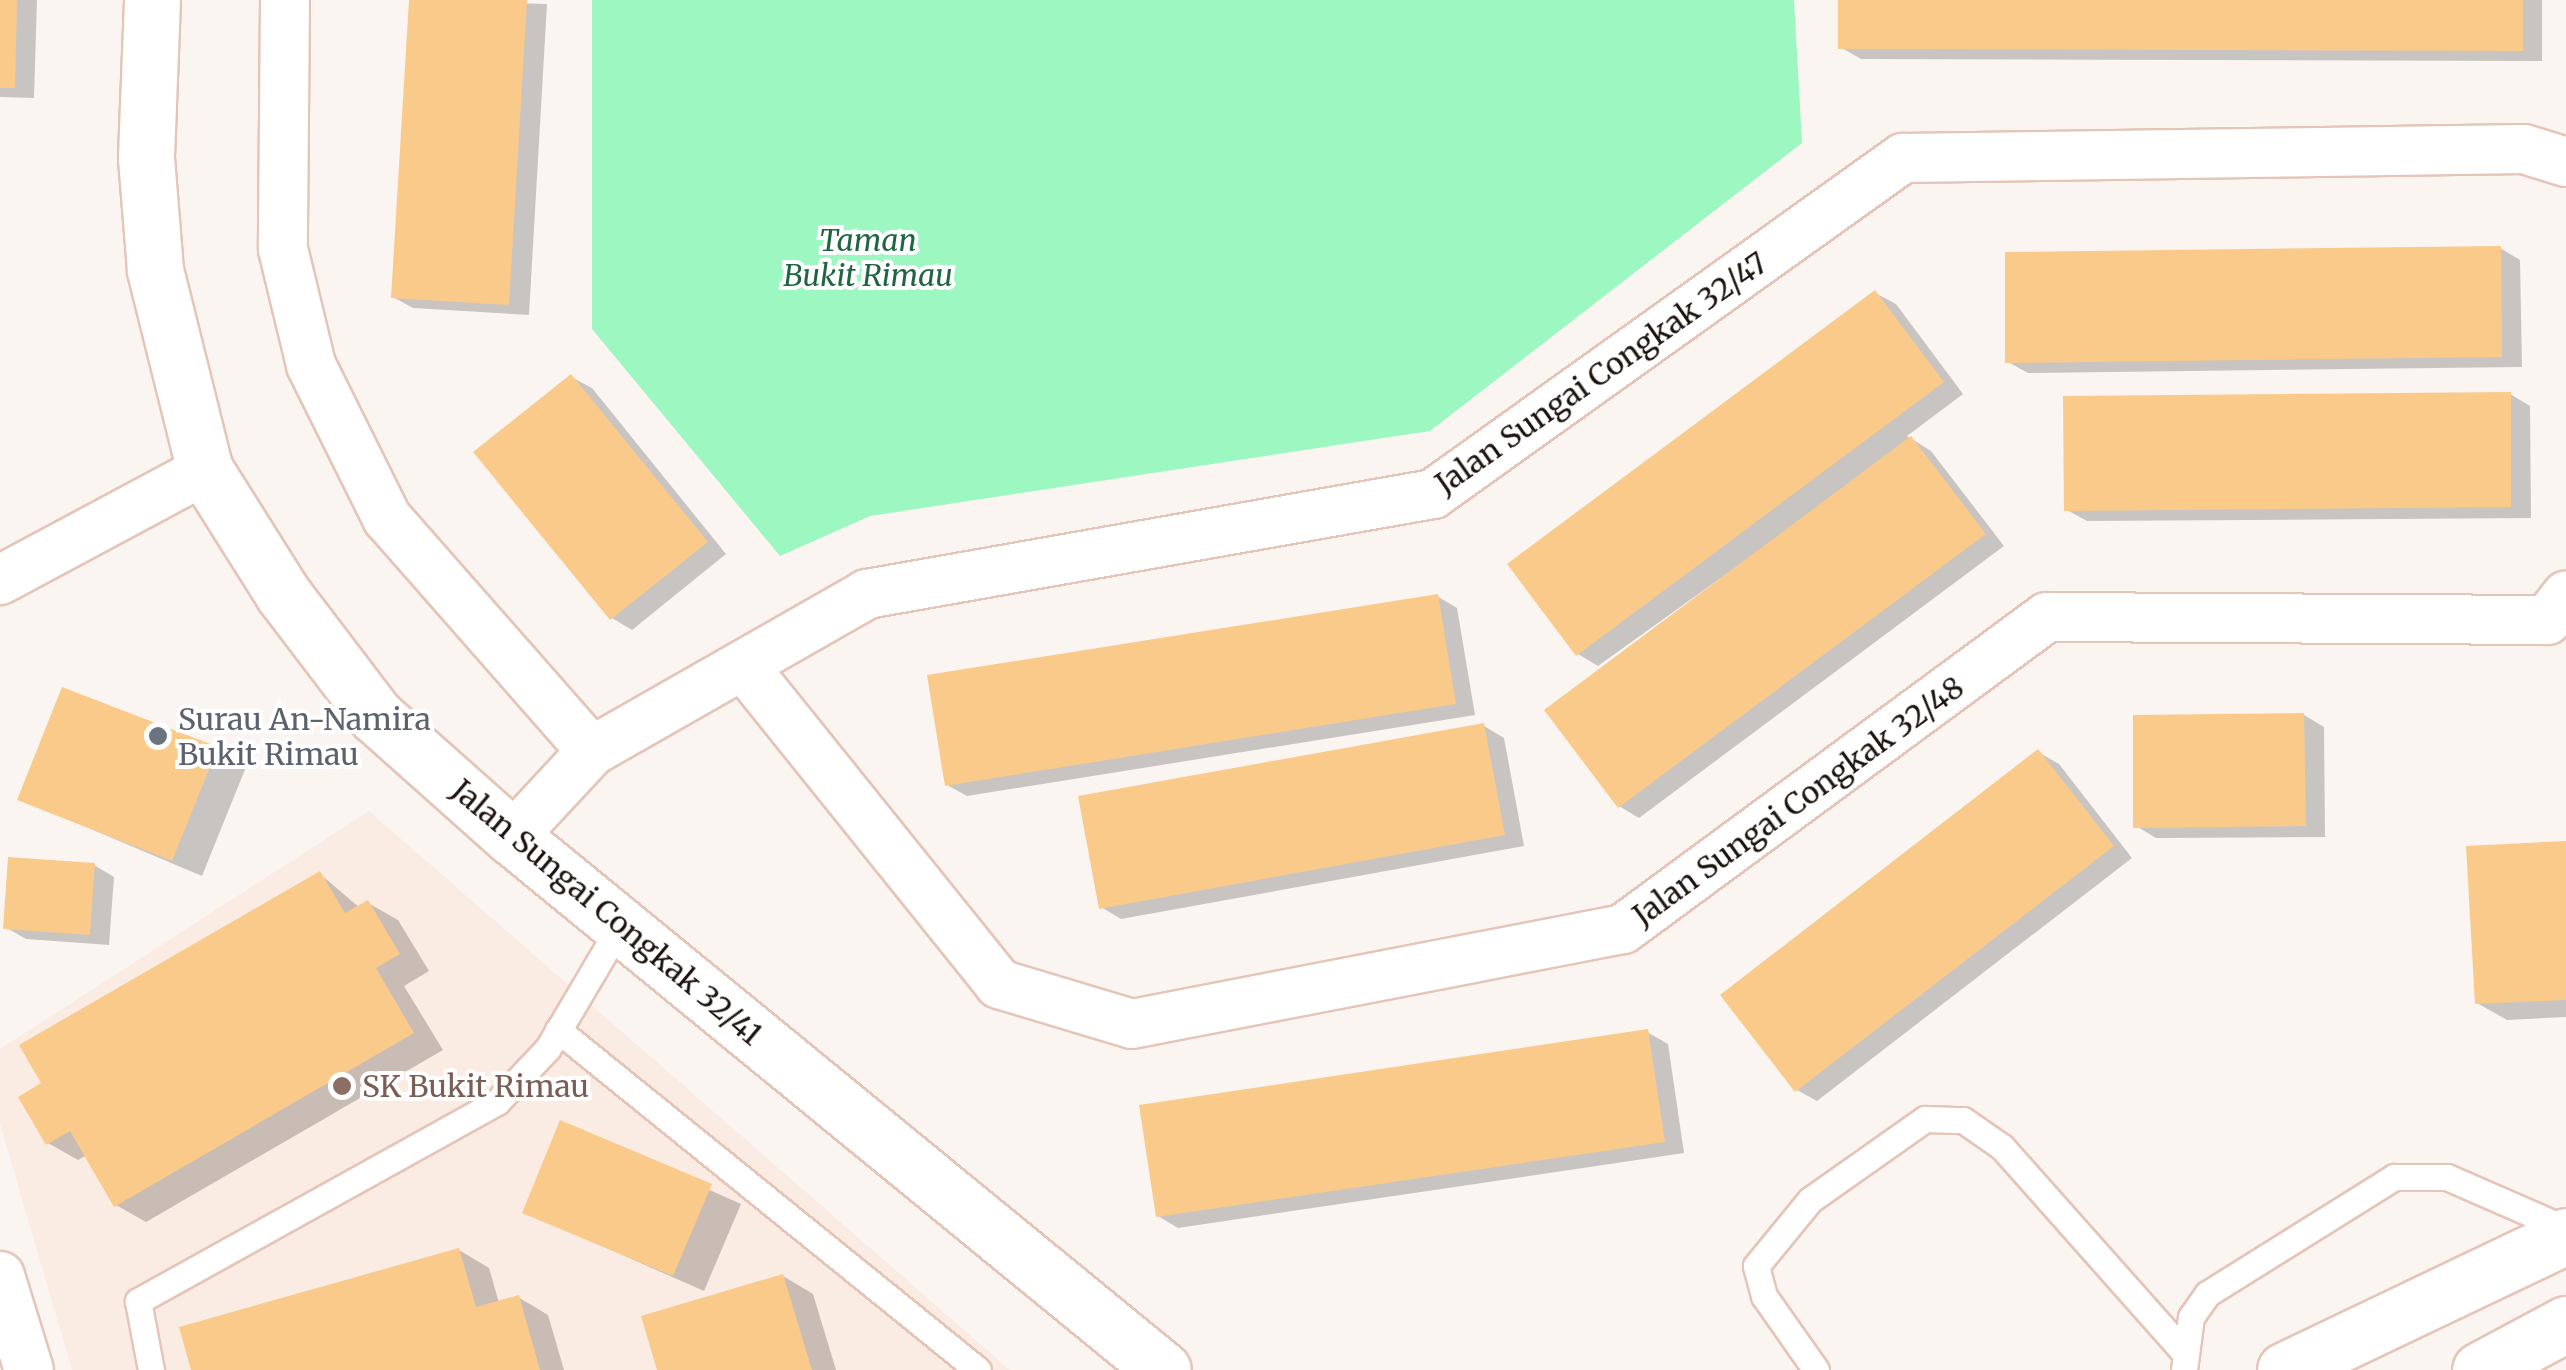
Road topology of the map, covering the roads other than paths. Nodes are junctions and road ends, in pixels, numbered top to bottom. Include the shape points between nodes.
1 (152, 0) edge
2 (285, 0) edge
3 (2566, 162) edge
4 (204, 470) junction
5 (0, 580) edge
6 (2566, 596) edge
7 (746, 669) junction
8 (592, 750) junction
9 (512, 837) junction
10 (622, 923) junction
11 (558, 1030) junction
12 (2566, 1233) edge
13 (0, 1276) edge
14 (2566, 1324) edge
15 (2184, 1361) edge
16 (29, 1370) edge
17 (151, 1370) edge
18 (978, 1370) edge
19 (1163, 1370) edge
20 (1816, 1370) edge
21 (2284, 1370) edge
22 (2480, 1370) edge

1 - 4 street, Jalan Sungai Congkak 32/41 via 146,158 155,270
2 - 8 street via 283,250 310,365 388,518
3 - 7 street, Jalan Sungai Congkak 32/47 via 2524,150 1903,158 1433,494 867,594
4 - 5 street
4 - 9 street, Jalan Sungai Congkak 32/41 via 376,716
6 - 7 street, Jalan Sungai Congkak 32/48 via 2547,620 2047,617 1623,930 1132,1024 1000,984
7 - 8 street, Jalan Sungai Congkak 32/47
8 - 9 street, Jalan Sungai Congkak 32/47
9 - 10 street, Jalan Sungai Congkak 32/41
10 - 11 lane
10 - 19 street, Jalan Sungai Congkak 32/41
11 - 17 lane via 497,1102 138,1301
11 - 18 lane
12 - 15 lane via 2447,1176 2394,1176 2206,1294
12 - 21 street
13 - 16 street
14 - 22 street
15 - 20 lane via 2002,1147 1964,1120 1925,1119 1810,1200 1756,1266 1764,1296

